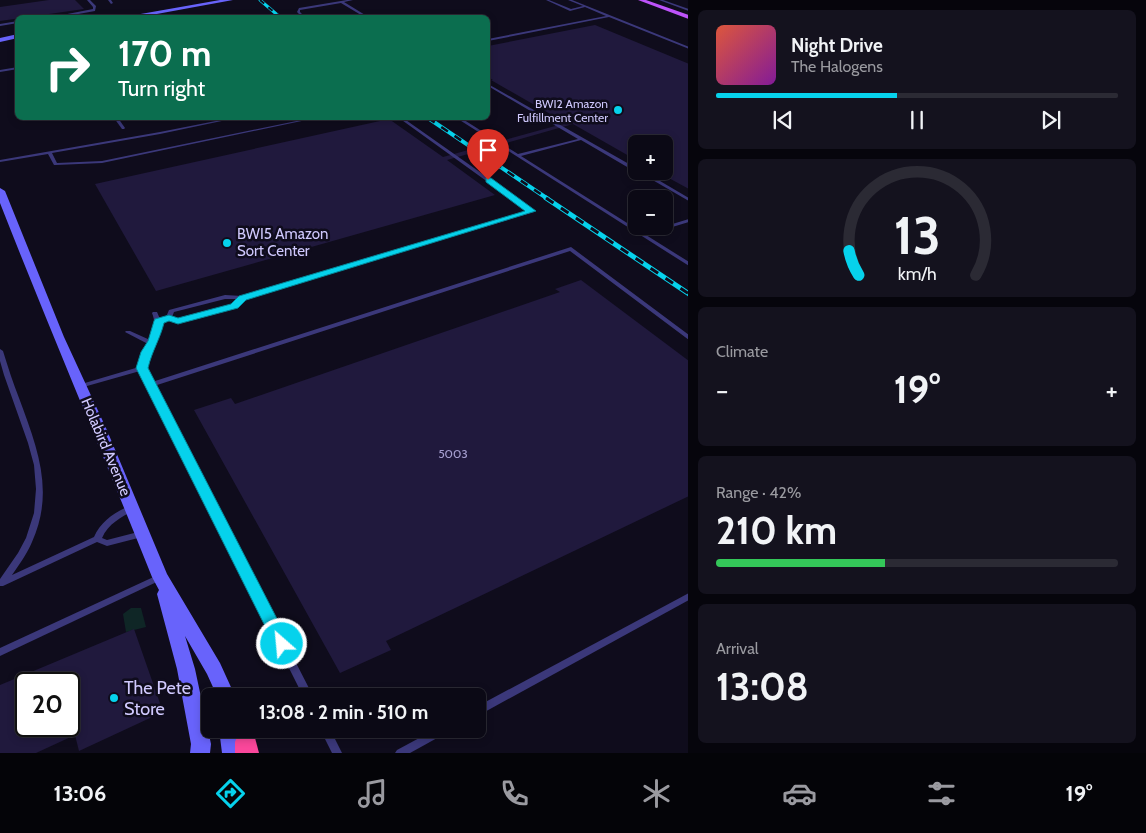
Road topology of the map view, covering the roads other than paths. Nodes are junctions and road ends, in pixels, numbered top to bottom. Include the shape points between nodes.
1 (88, 0) edge
2 (230, 0) edge
3 (352, 0) edge
4 (547, 0) edge
5 (569, 0) edge
6 (641, 0) edge
7 (660, 0) edge
8 (342, 2) junction
9 (586, 7) junction
10 (571, 10) joint
11 (688, 10) edge
12 (65, 15) edge
13 (139, 15) edge
14 (302, 15) edge
15 (364, 15) edge
16 (609, 16) junction
17 (688, 17) edge
18 (15, 22) edge
19 (0, 25) edge
20 (15, 34) edge
21 (15, 35) edge
22 (0, 36) edge
23 (0, 40) edge
24 (490, 40) edge
25 (688, 48) edge
26 (15, 68) edge
27 (0, 71) edge
28 (490, 86) edge
29 (117, 120) edge
30 (223, 120) edge
31 (304, 120) edge
32 (404, 120) edge
33 (462, 120) edge
34 (123, 128) dead end
35 (582, 139) junction
36 (49, 152) junction
37 (518, 155) junction
38 (0, 161) edge
39 (628, 164) edge
40 (655, 180) edge
41 (0, 191) edge
42 (688, 200) edge
43 (688, 220) edge
44 (673, 225) edge
45 (628, 226) edge
46 (642, 235) edge
47 (688, 265) edge
48 (242, 298) junction
49 (155, 313) dead end
50 (169, 318) junction
51 (159, 321) junction
52 (128, 332) dead end
53 (688, 338) edge
54 (152, 344) junction
55 (0, 351) edge
56 (142, 368) junction
57 (80, 386) junction
58 (151, 386) junction
59 (132, 508) junction
60 (142, 534) junction
61 (97, 539) junction
62 (160, 577) junction
63 (1, 584) edge
64 (688, 596) edge
65 (0, 652) edge
66 (214, 669) junction
67 (219, 688) edge
68 (222, 688) edge
69 (304, 688) edge
70 (486, 707) edge
71 (330, 738) edge
72 (428, 738) edge
73 (200, 753) edge
74 (337, 753) edge
75 (400, 753) edge

1 - 12 lane via 94,10
2 - 13 main road
3 - 8 lane
4 - 10 lane
5 - 9 lane
6 - 17 main road
7 - 11 lane
8 - 14 lane via 298,9
8 - 15 lane
9 - 10 lane
9 - 16 lane
16 - 24 lane
16 - 25 lane
18 - 19 lane
20 - 22 main road
21 - 23 main road
26 - 27 lane
28 - 35 lane
29 - 34 lane
30 - 36 lane
31 - 36 lane via 102,162 56,164
32 - 48 lane via 532,211
33 - 37 lane
35 - 37 lane
35 - 39 lane
36 - 38 lane
37 - 45 lane
40 - 42 lane
41 - 57 main road, Holabird Avenue
43 - 44 lane
46 - 47 lane
48 - 50 lane via 234,306 205,314 178,321
48 - 50 lane via 225,297 171,311
49 - 51 lane
50 - 51 lane
51 - 54 lane
52 - 54 lane
53 - 58 lane via 571,248
54 - 56 lane
55 - 63 lane via 30,435 40,475 41,497 30,539
56 - 57 lane
56 - 58 lane
57 - 59 main road, Holabird Avenue
58 - 69 lane
59 - 60 main road, Holabird Avenue
59 - 61 lane via 111,520
60 - 61 lane via 107,543
60 - 62 main road, Holabird Avenue
61 - 63 lane
62 - 65 lane
62 - 66 main road, Holabird Avenue
62 - 73 main road via 186,669
64 - 70 lane
66 - 67 main road
66 - 68 main road, Holabird Avenue
71 - 74 lane
72 - 75 lane

